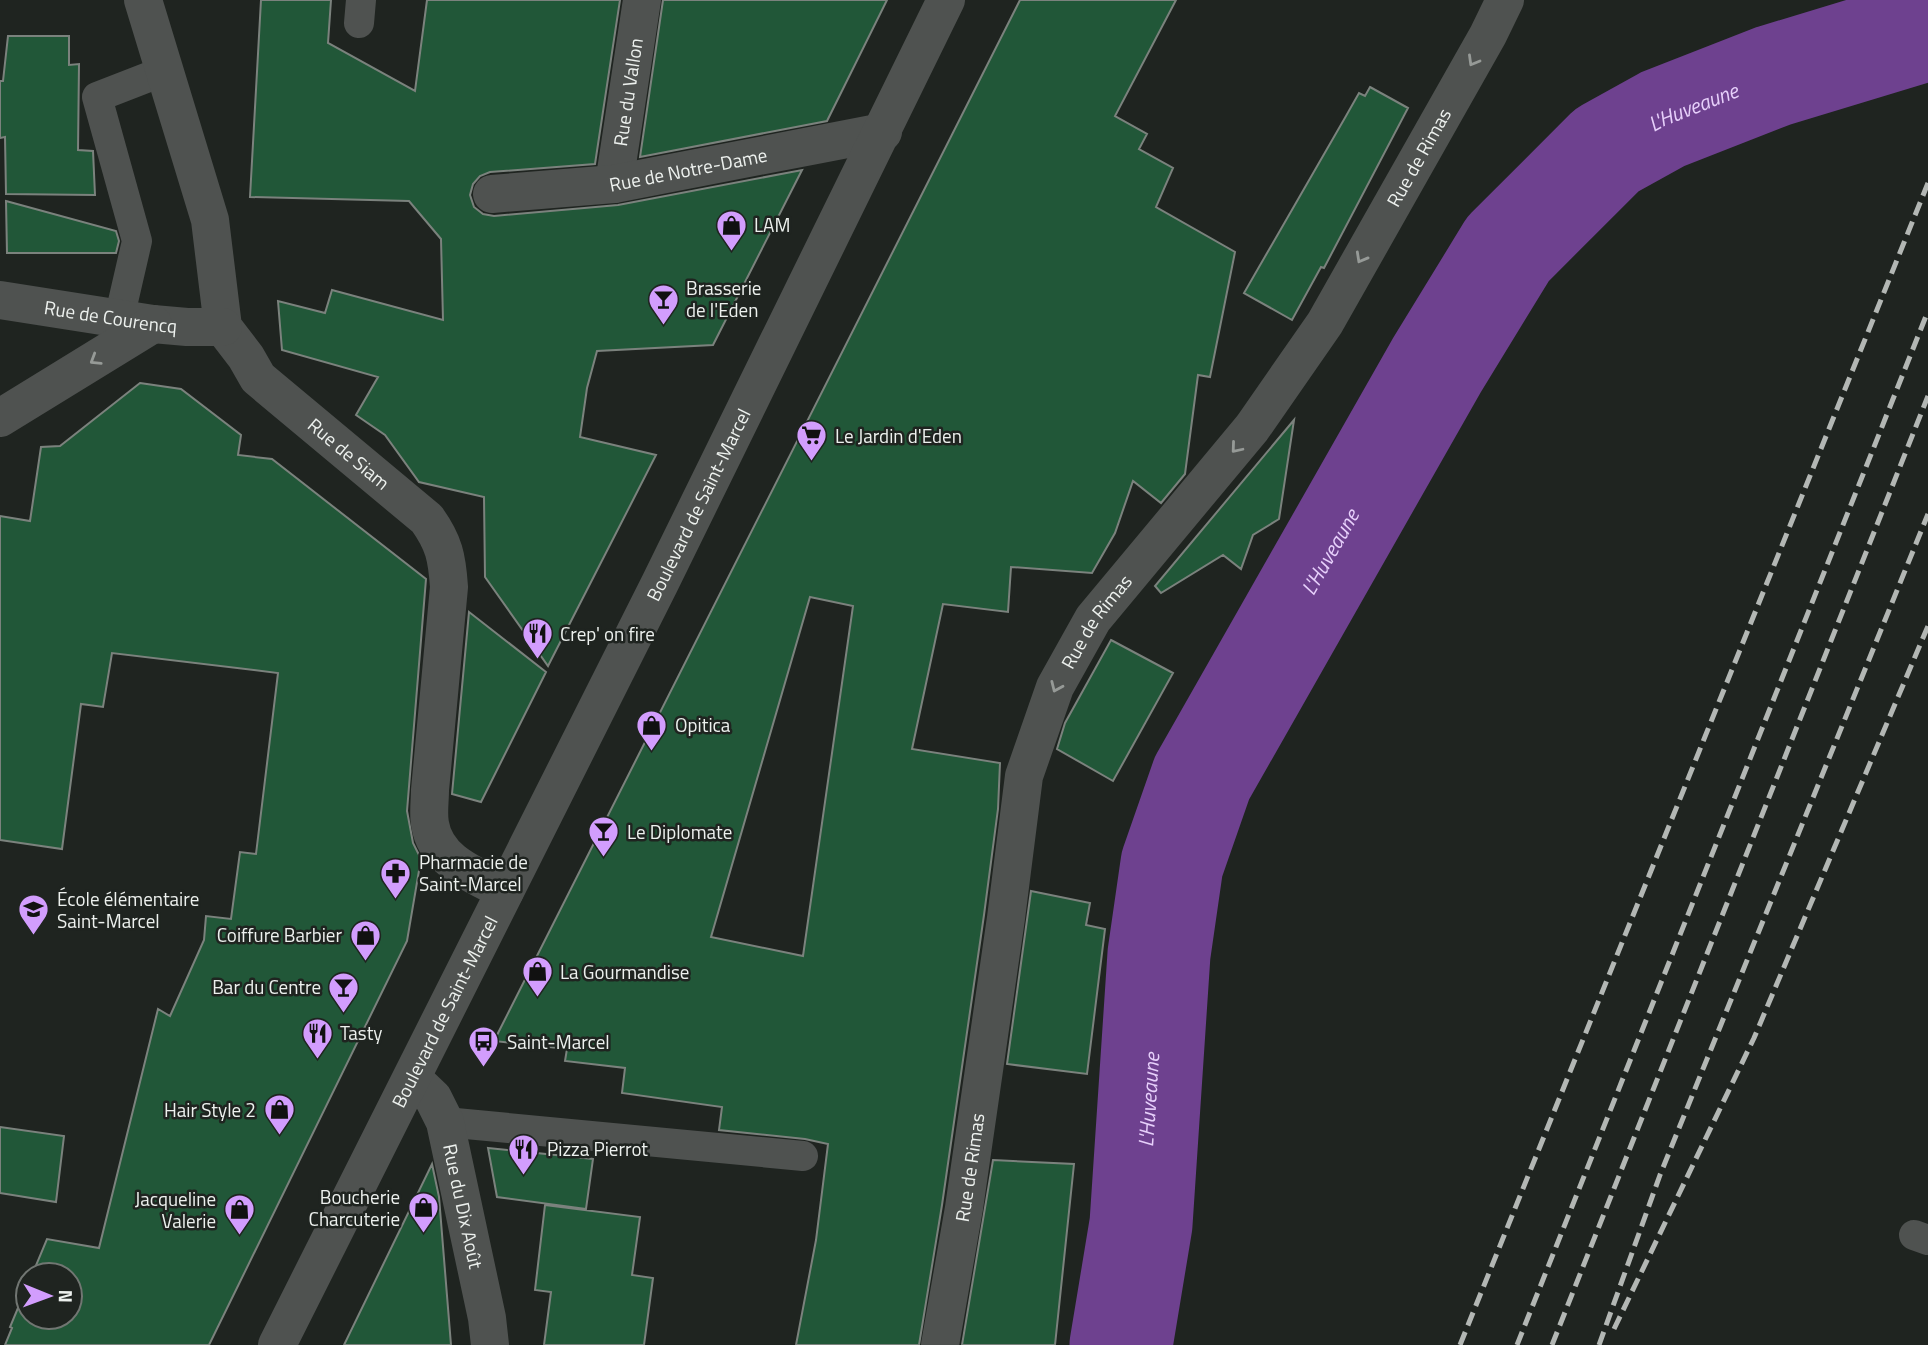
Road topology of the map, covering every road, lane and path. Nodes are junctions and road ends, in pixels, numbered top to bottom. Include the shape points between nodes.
1 (142, 0) edge
2 (642, 0) edge
3 (946, 0) edge
4 (1505, 0) edge
5 (164, 71) junction
6 (883, 132) junction
7 (614, 184) junction
8 (492, 194) dead end
9 (0, 300) edge
10 (136, 321) junction
11 (223, 327) junction
12 (0, 418) edge
13 (505, 891) junction
14 (412, 1078) junction
15 (445, 1122) junction
16 (803, 1156) dead end
17 (277, 1345) edge
18 (490, 1345) edge
19 (940, 1345) edge

1 - 5 street
2 - 7 street, Rue du Vallon
3 - 6 street, Boulevard de Saint-Marcel
4 -> 19 street, Rue de Rimas via 1325,323 1252,428 1093,619 1055,687 1024,776 966,1194
5 - 10 lane via 97,97 137,241
5 - 11 street via 210,220
6 - 7 street, Rue de Notre-Dame
6 - 13 street, Boulevard de Saint-Marcel
7 - 8 street, Rue de Notre-Dame
9 - 10 street, Rue de Courencq
10 - 11 street, Rue de Courencq
10 -> 12 street
11 - 13 street, Rue de Siam via 258,378 427,519 442,541 449,587 430,824 437,845 451,862
13 - 14 street, Boulevard de Saint-Marcel
14 - 15 street, Rue du Dix Août via 433,1098
14 - 17 street, Boulevard de Saint-Marcel
15 - 16 lane
15 - 18 street, Rue du Dix Août

